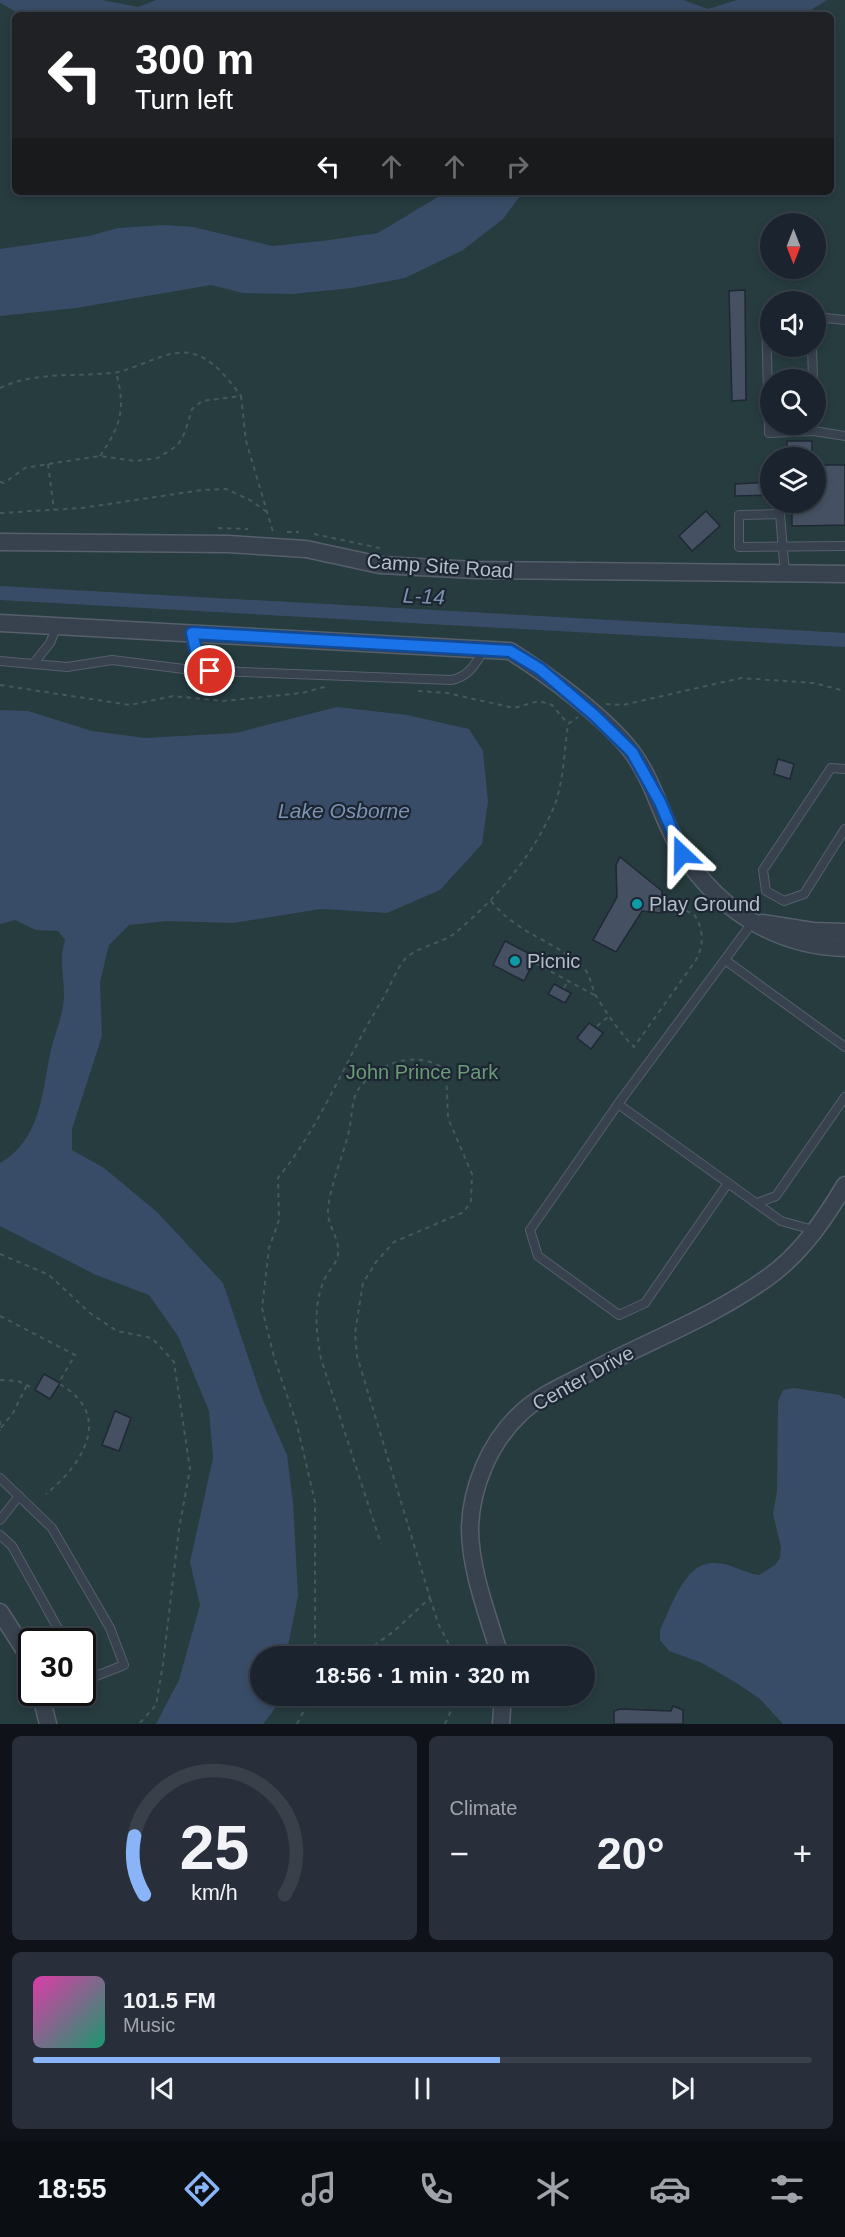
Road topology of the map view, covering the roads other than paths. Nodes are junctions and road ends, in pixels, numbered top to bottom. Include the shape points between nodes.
1 (826, 318) edge
2 (845, 320) edge
3 (826, 431) edge
4 (845, 436) edge
5 (0, 542) edge
6 (783, 546) junction
7 (845, 546) edge
8 (785, 574) junction
9 (845, 574) edge
10 (0, 623) edge
11 (57, 626) junction
12 (192, 633) junction
13 (485, 649) junction
14 (0, 661) edge
15 (34, 663) junction
16 (210, 671) junction
17 (845, 768) edge
18 (845, 829) edge
19 (752, 923) junction
20 (845, 932) edge
21 (845, 948) edge
22 (725, 960) junction
23 (845, 1047) edge
24 (845, 1097) edge
25 (618, 1104) junction
26 (728, 1183) junction
27 (845, 1185) edge
28 (757, 1203) junction
29 (818, 1231) junction
30 (0, 1478) edge
31 (19, 1496) junction
32 (0, 1520) edge
33 (0, 1535) edge
34 (0, 1612) edge
35 (57, 1628) edge
36 (18, 1640) edge
37 (497, 1646) edge
38 (96, 1676) edge
39 (44, 1706) edge
40 (502, 1706) edge
41 (48, 1724) edge
42 (501, 1724) edge

1 - 2 lane
3 - 4 lane
5 - 8 street, Camp Site Road via 228,544 306,549 380,565 475,570
6 - 6 lane via 780,514 739,515 739,547
6 - 7 lane
6 - 8 lane
8 - 9 street, Camp Site Road
10 - 11 street
11 - 12 street
11 - 15 lane via 50,643
12 - 13 street
12 - 16 lane via 196,650
13 - 16 lane via 471,671 451,680
13 - 19 street via 510,651 530,663 632,752 660,802 682,854 715,893
14 - 15 lane
15 - 16 lane via 67,667 112,660
17 - 18 lane via 831,768 763,870 766,891 784,901 804,894
19 - 20 street
19 - 21 street via 790,941
19 - 22 lane
22 - 23 lane
22 - 25 lane
24 - 28 lane via 776,1196
25 - 26 lane
25 - 26 lane via 530,1230 538,1256 619,1315 645,1303
26 - 28 lane
27 - 29 street, Center Drive
28 - 29 lane via 781,1221
29 - 37 street, Center Drive via 769,1277 710,1314 618,1356 547,1395 520,1414 500,1438 480,1475 470,1528 473,1564
30 - 31 lane
31 - 32 lane
31 - 38 lane via 52,1528 110,1628 124,1665
33 - 35 lane via 12,1546
34 - 36 street
39 - 41 street
40 - 42 street

